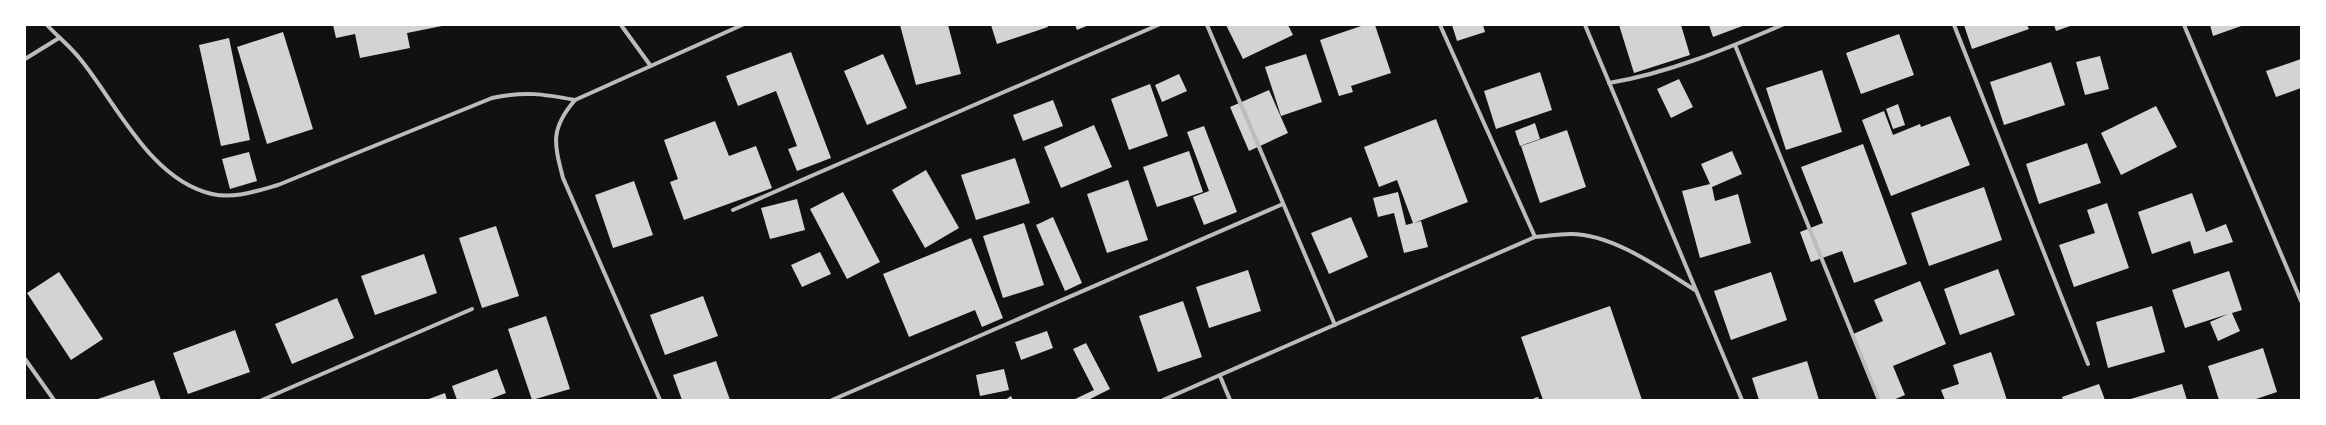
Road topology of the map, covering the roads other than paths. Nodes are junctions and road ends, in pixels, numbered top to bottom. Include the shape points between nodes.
1 (47, 25) edge
2 (620, 25) edge
3 (742, 25) edge
4 (1158, 25) edge
5 (1207, 25) edge
6 (1440, 25) edge
7 (1585, 25) edge
8 (1782, 25) edge
9 (1954, 25) edge
10 (2184, 25) edge
11 (60, 38) junction
12 (1735, 45) junction
13 (25, 60) edge
14 (650, 65) junction
15 (1608, 83) junction
16 (575, 100) junction
17 (1283, 204) junction
18 (733, 210) dead end
19 (1535, 237) junction
20 (1695, 290) junction
21 (2301, 300) edge
22 (472, 309) dead end
23 (1335, 325) junction
24 (25, 359) edge
25 (2088, 364) dead end
26 (1220, 376) junction
27 (54, 400) edge
28 (262, 400) edge
29 (660, 400) edge
30 (832, 400) edge
31 (1162, 400) edge
32 (1230, 400) edge
33 (1742, 400) edge
34 (1880, 400) edge

1 - 11 street
2 - 14 street
3 - 14 street
4 - 18 street
5 - 17 street
6 - 19 street
7 - 15 street
8 - 12 street
9 - 25 street
10 - 21 street
11 - 13 street
11 - 16 street via 80,59 155,161 179,181 213,194 246,195 278,185 492,98 517,93
12 - 15 street via 1640,78
12 - 34 street
14 - 16 street
15 - 20 street
16 - 29 street via 563,114 556,130 555,145 563,178
17 - 23 street
17 - 30 street
19 - 20 street via 1573,234 1602,240 1642,258
19 - 23 street
20 - 33 street
22 - 28 street
23 - 26 street
24 - 27 street
26 - 31 street
26 - 32 street

